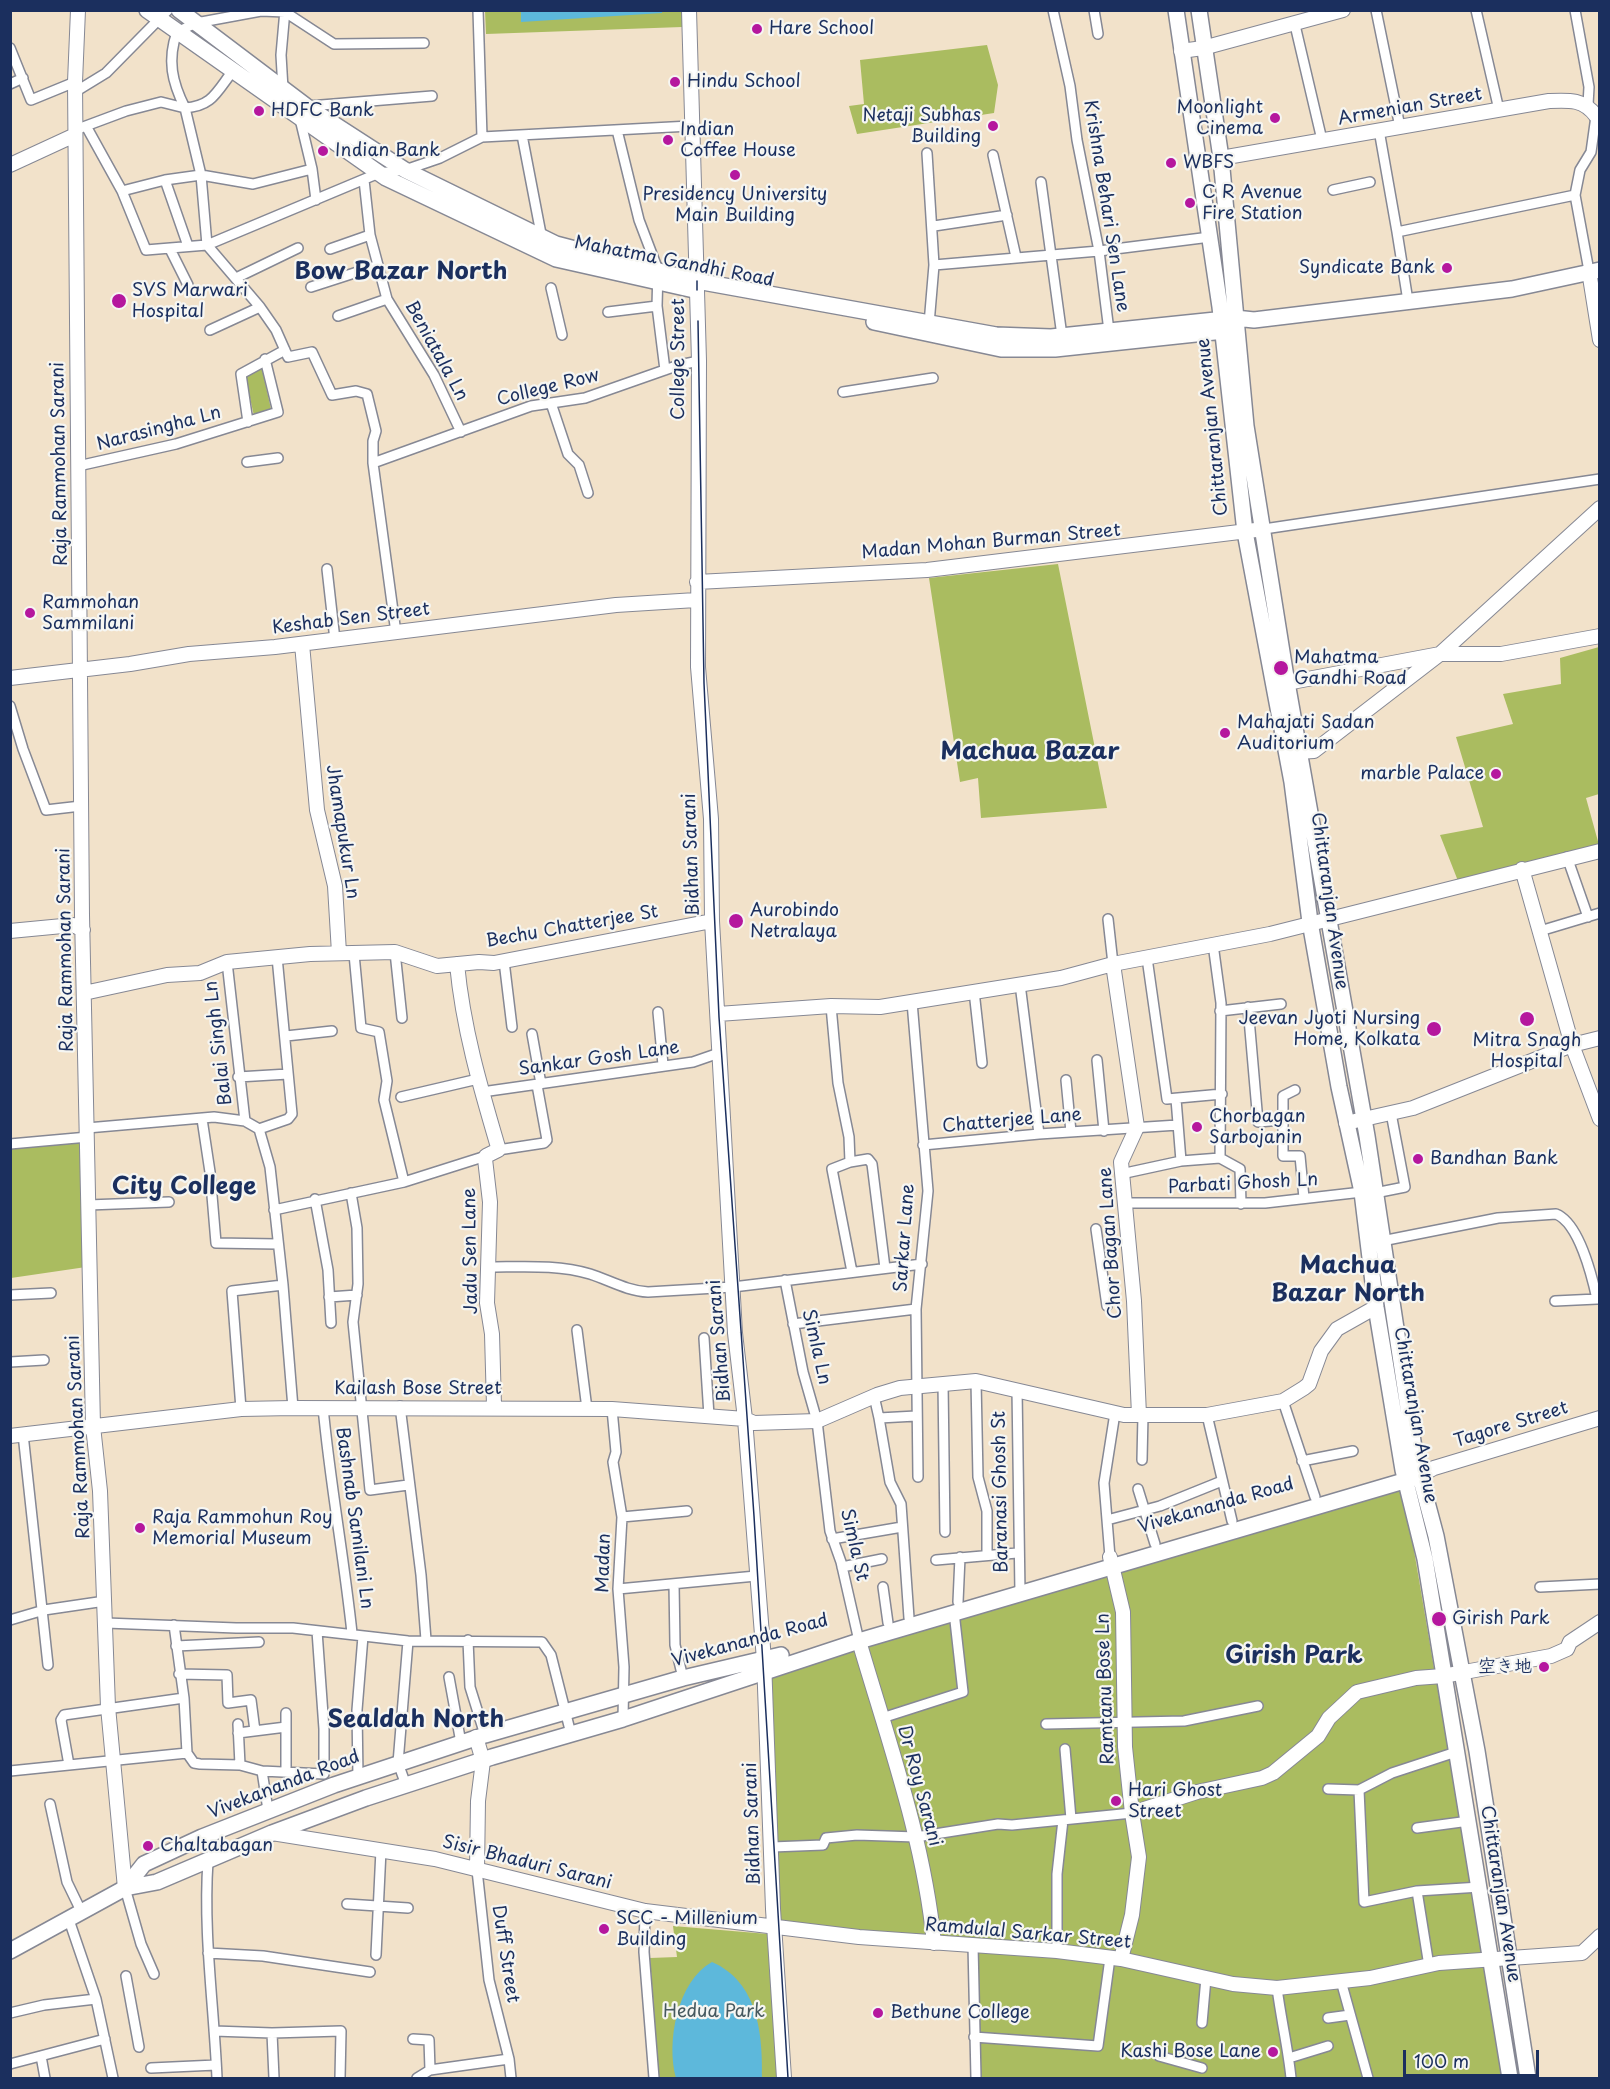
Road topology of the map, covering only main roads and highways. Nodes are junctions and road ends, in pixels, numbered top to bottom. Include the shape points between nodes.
1 (179, 10) edge
2 (1176, 10) edge
3 (1199, 10) edge
4 (159, 14) edge
5 (303, 112) junction
6 (542, 246) junction
7 (1594, 271) edge
8 (697, 286) junction
9 (1231, 331) junction
10 (1280, 685) junction
11 (1292, 751) junction
12 (1369, 1192) junction
13 (1411, 1473) junction
14 (1111, 1561) junction
15 (956, 1607) junction
16 (858, 1636) junction
17 (765, 1665) junction
18 (125, 1888) junction
19 (10, 1951) edge
20 (1510, 2079) edge
21 (1528, 2079) edge

1 - 5 main road, Mahatma Gandhi Road via 283,89
2 - 9 main road, Chittaranjan Avenue via 1210,237
3 - 9 main road via 1221,158
4 - 5 main road, Mahatma Gandhi Road via 232,72
5 - 6 main road, Mahatma Gandhi Road
5 - 6 main road, Mahatma Gandhi Road via 371,177
6 - 8 main road, Mahatma Gandhi Road
7 - 9 main road, Mahatma Gandhi Road via 1512,289 1254,320
8 - 9 main road, Mahatma Gandhi Road via 835,304 996,335
8 - 9 main road, Mahatma Gandhi Road via 1001,349 1055,350
9 - 10 main road via 1264,530
9 - 10 main road, Chittaranjan Avenue via 1245,532
10 - 11 main road, Chittaranjan Avenue
11 - 12 main road via 1364,1120
11 - 12 main road, Chittaranjan Avenue via 1310,922 1346,1123
12 - 13 main road via 1382,1240
12 - 13 main road, Chittaranjan Avenue via 1376,1307
13 - 14 main road, Vivekananda Road
13 - 14 main road, Vivekananda Road via 1232,1521
13 - 20 main road, Chittaranjan Avenue
13 - 21 main road via 1436,1536
14 - 15 main road, Vivekananda Road
15 - 16 main road, Vivekananda Road
15 - 16 main road, Vivekananda Road via 888,1623
16 - 17 main road, Vivekananda Road
17 - 18 main road, Vivekananda Road via 623,1719 406,1785 272,1833 157,1882
17 - 18 main road, Vivekananda Road via 684,1678 398,1763 202,1837 144,1864
18 - 19 main road, Vivekananda Road

